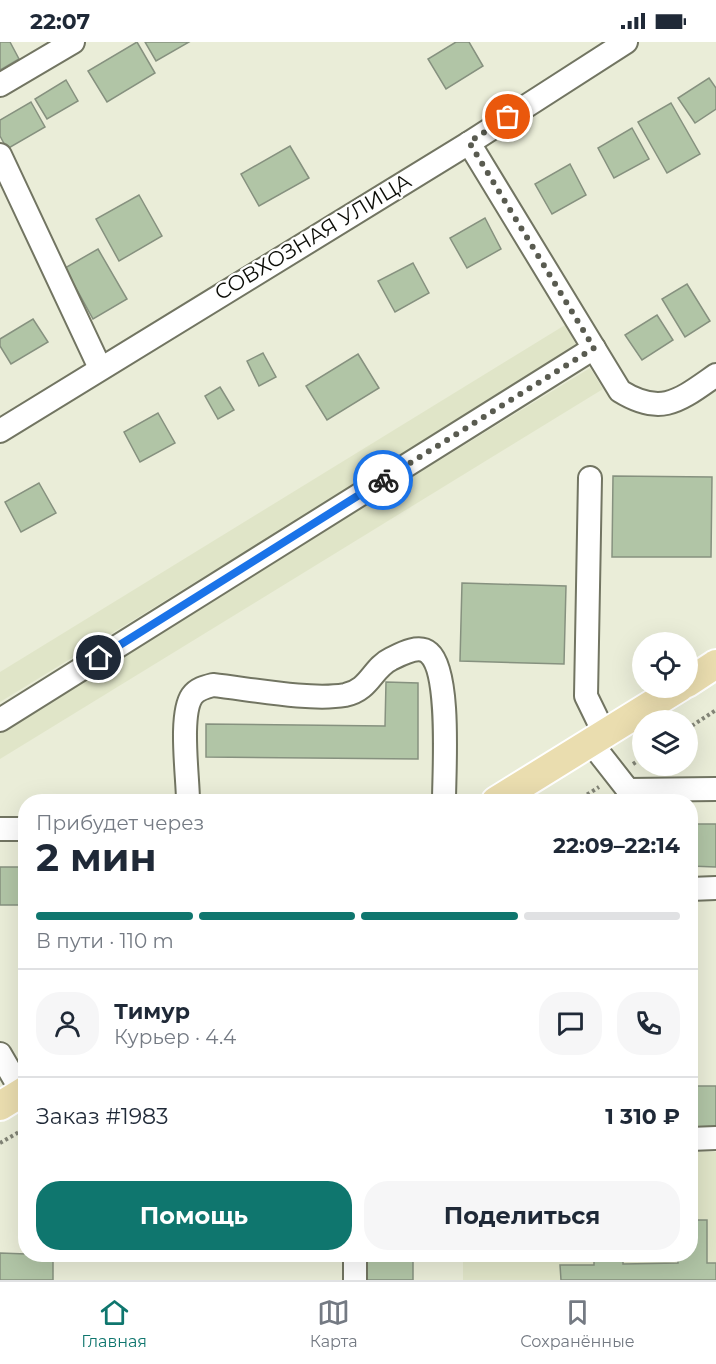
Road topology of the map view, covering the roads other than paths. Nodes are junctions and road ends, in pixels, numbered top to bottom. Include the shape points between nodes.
1 (73, 42) edge
2 (626, 42) edge
3 (0, 86) edge
4 (469, 142) junction
5 (0, 155) edge
6 (594, 348) junction
7 (100, 368) junction
8 (716, 375) edge
9 (0, 431) edge
10 (590, 478) dead end
11 (716, 664) edge
12 (698, 676) edge
13 (663, 698) edge
14 (0, 720) edge
15 (598, 739) junction
16 (716, 789) edge
17 (188, 794) edge
18 (444, 794) edge
19 (508, 794) edge
20 (0, 829) edge
21 (18, 829) edge
22 (716, 888) edge
23 (698, 889) edge
24 (0, 1054) edge
25 (16, 1096) edge
26 (716, 1138) edge
27 (698, 1139) edge
28 (355, 1262) edge
29 (355, 1280) edge

1 - 3 street
2 - 4 street, СОВХОЗНАЯ УЛИЦА
4 - 6 street
4 - 7 street, СОВХОЗНАЯ УЛИЦА
5 - 7 street
6 - 8 street via 620,392 651,405 667,405
6 - 14 street
7 - 9 street, СОВХОЗНАЯ УЛИЦА
10 - 15 street via 586,696
11 - 12 main road
13 - 15 main road
15 - 16 street via 628,790
15 - 19 main road
17 - 18 street via 186,717 193,695 201,689 213,685 303,695 344,695 362,690 387,660 420,650 429,652 444,686
20 - 21 street
22 - 23 street
24 - 25 street
26 - 27 street
28 - 29 street

